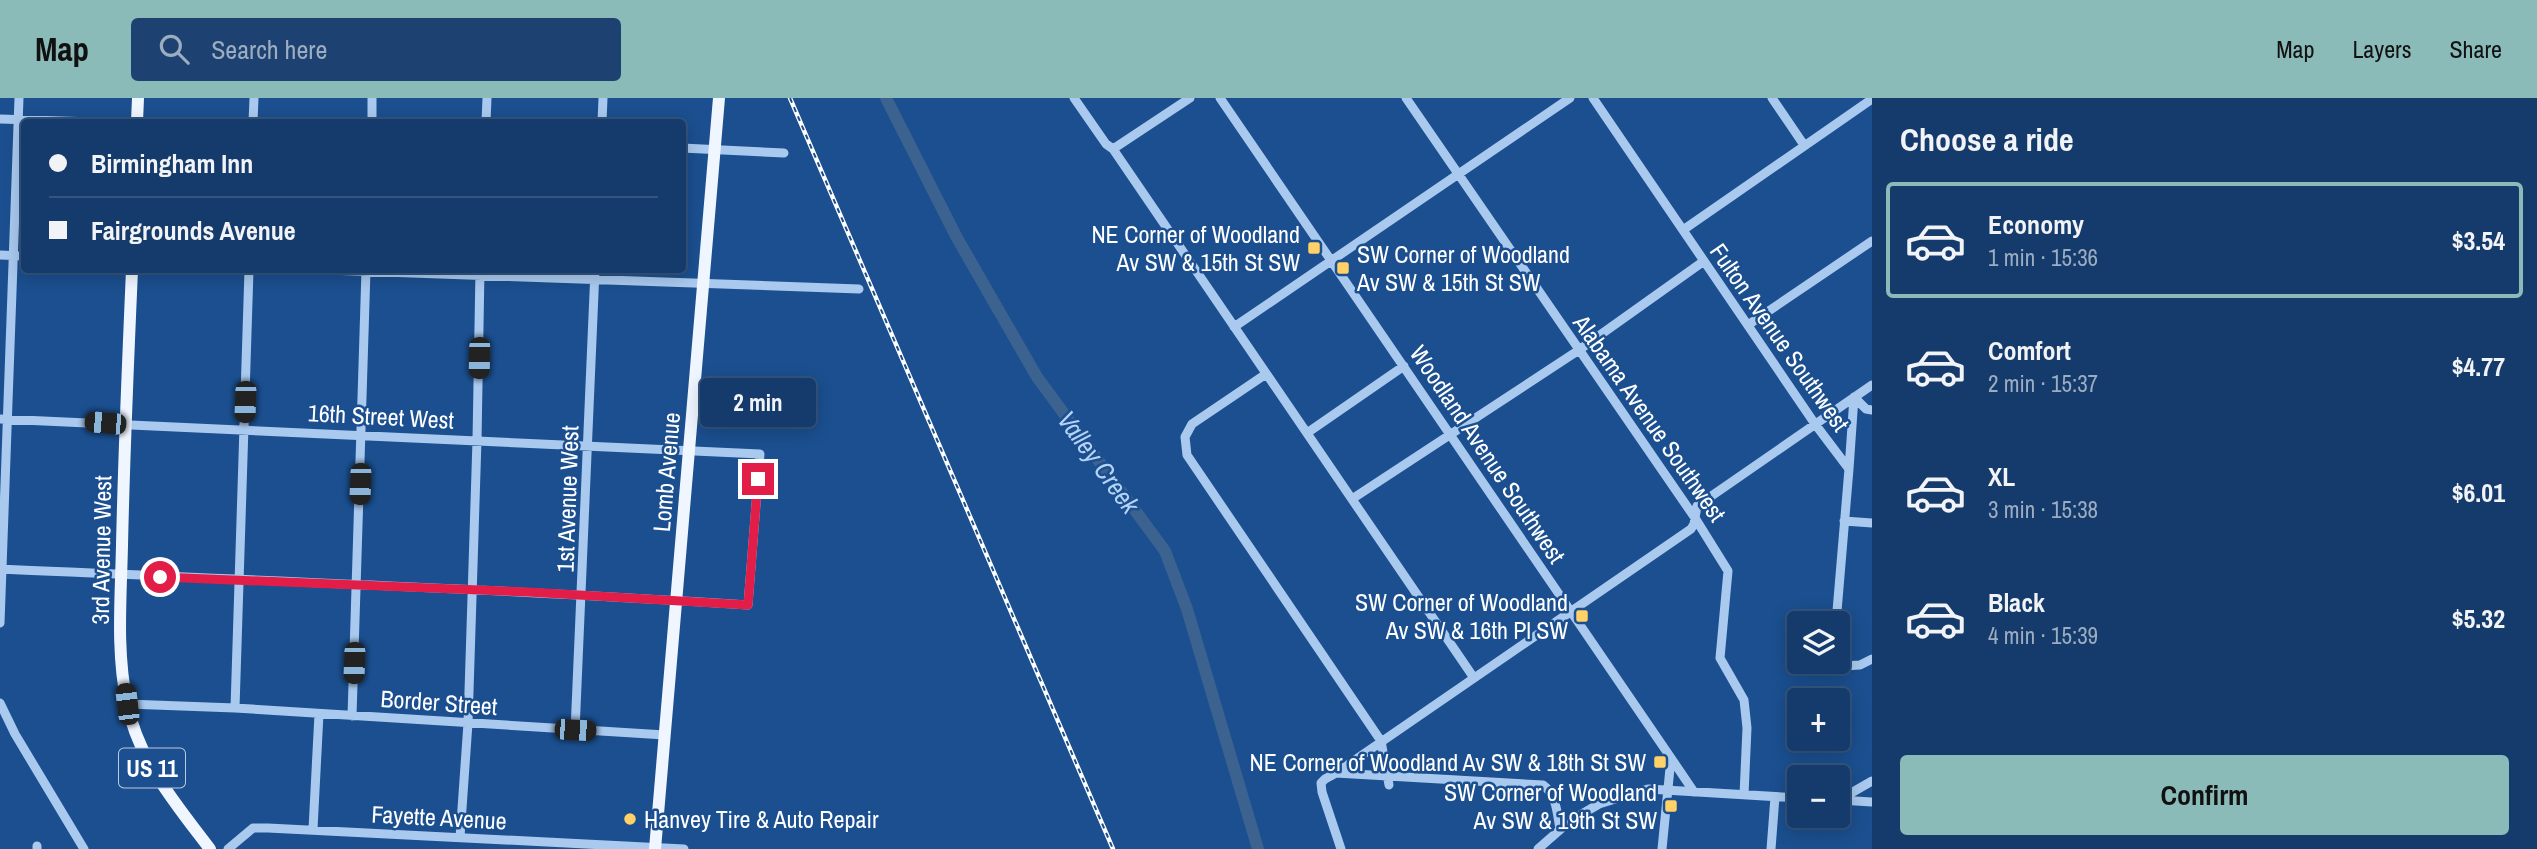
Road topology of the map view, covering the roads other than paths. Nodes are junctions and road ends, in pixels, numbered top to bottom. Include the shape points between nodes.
1 (19, 98) edge
2 (138, 98) edge
3 (254, 98) edge
4 (372, 98) edge
5 (487, 98) edge
6 (603, 98) edge
7 (719, 98) edge
8 (1074, 98) edge
9 (1190, 98) edge
10 (1220, 98) edge
11 (1406, 98) edge
12 (1570, 98) edge
13 (1593, 98) edge
14 (1772, 98) edge
15 (1872, 99) edge
16 (0, 119) edge
17 (137, 119) edge
18 (253, 119) edge
19 (372, 119) edge
20 (486, 119) edge
21 (602, 119) edge
22 (19, 120) junction
23 (1804, 145) junction
24 (686, 148) edge
25 (715, 149) junction
26 (1113, 149) junction
27 (784, 153) dead end
28 (1458, 174) junction
29 (1683, 230) junction
30 (1872, 241) edge
31 (0, 255) edge
32 (14, 256) junction
33 (21, 256) edge
34 (1332, 261) junction
35 (1704, 261) junction
36 (132, 273) edge
37 (249, 273) edge
38 (366, 273) edge
39 (481, 273) edge
40 (495, 273) edge
41 (596, 273) edge
42 (595, 280) junction
43 (703, 284) junction
44 (859, 289) dead end
45 (1748, 325) junction
46 (1234, 327) junction
47 (1579, 350) junction
48 (1404, 366) junction
49 (1266, 374) junction
50 (1872, 385) edge
51 (1854, 397) junction
52 (1872, 410) edge
53 (4, 419) edge
54 (1815, 424) junction
55 (125, 425) junction
56 (245, 429) junction
57 (1307, 433) junction
58 (361, 434) junction
59 (1450, 434) junction
60 (477, 440) junction
61 (588, 445) junction
62 (689, 449) junction
63 (1849, 469) junction
64 (1352, 499) junction
65 (1695, 518) junction
66 (1844, 522) junction
67 (1872, 523) edge
68 (1, 569) edge
69 (122, 574) junction
70 (240, 580) junction
71 (356, 584) junction
72 (472, 590) junction
73 (582, 595) junction
74 (676, 600) junction
75 (1572, 610) junction
76 (1837, 611) edge
77 (0, 623) edge
78 (1872, 659) edge
79 (1850, 665) edge
80 (1474, 678) junction
81 (0, 702) edge
82 (127, 704) junction
83 (235, 708) junction
84 (319, 714) junction
85 (352, 716) junction
86 (468, 723) junction
87 (575, 730) junction
88 (664, 735) junction
89 (1381, 741) junction
90 (1671, 758) junction
91 (1336, 773) junction
92 (1389, 780) junction
93 (1872, 781) edge
94 (1667, 790) junction
95 (1694, 792) junction
96 (1850, 793) edge
97 (1744, 795) junction
98 (1775, 797) junction
99 (1787, 798) edge
100 (1850, 801) edge
101 (1872, 802) edge
102 (313, 829) junction
103 (1560, 829) junction
104 (460, 837) junction
105 (513, 844) edge
106 (1546, 845) edge
107 (655, 848) edge
108 (84, 849) edge
109 (210, 849) edge
110 (228, 849) edge
111 (684, 849) edge
112 (1341, 849) edge
113 (1538, 849) edge
114 (1662, 849) edge
115 (1771, 849) edge

1 - 22 street
2 - 17 main road
3 - 18 street
4 - 19 street
5 - 20 street
6 - 21 street
7 - 25 main road, Lomb Avenue
8 - 26 street
9 - 26 street
10 - 34 street, Woodland Avenue Southwest
11 - 28 street, Alabama Avenue Southwest
12 - 28 street
13 - 29 street, Fulton Avenue Southwest
14 - 23 street
15 - 23 street
16 - 22 street
22 - 32 street
23 - 29 street
24 - 25 street
25 - 27 street
25 - 43 main road, Lomb Avenue
26 - 46 street
28 - 34 street
28 - 47 street, Alabama Avenue Southwest
29 - 35 street, Fulton Avenue Southwest
30 - 45 street
31 - 32 street
32 - 33 street
32 - 53 street
34 - 46 street
34 - 48 street, Woodland Avenue Southwest
35 - 45 street, Fulton Avenue Southwest
35 - 47 street
36 - 55 main road, 3rd Avenue West / US 11
37 - 56 street
38 - 58 street
39 - 60 street
40 - 42 street
41 - 42 street, 1st Avenue West
42 - 43 street
42 - 61 street, 1st Avenue West
43 - 44 street
43 - 62 main road, Lomb Avenue
45 - 54 street, Fulton Avenue Southwest
46 - 49 street
47 - 59 street
47 - 65 street, Alabama Avenue Southwest
48 - 57 street
48 - 59 street, Woodland Avenue Southwest
49 - 57 street
49 - 89 street via 1192,424 1185,441 1187,455
50 - 51 street
51 - 52 street via 1866,410
51 - 54 street
51 - 63 street
53 - 55 street, 16th Street West
53 - 68 street
54 - 63 street, Fulton Avenue Southwest
54 - 65 street via 1697,506
55 - 56 street, 16th Street West
55 - 69 main road, 3rd Avenue West / US 11
56 - 58 street, 16th Street West
56 - 70 street
57 - 64 street
58 - 60 street, 16th Street West
58 - 71 street
59 - 64 street
59 - 75 street, Woodland Avenue Southwest
60 - 61 street, 16th Street West
60 - 72 street
61 - 62 street, 16th Street West
61 - 73 street, 1st Avenue West
62 - 74 main road, Lomb Avenue
62 - 74 street, 16th Street West via 760,454 748,605
63 - 66 street, Fulton Avenue Southwest
64 - 80 street
65 - 75 street via 1691,529
65 - 97 street, Alabama Avenue Southwest via 1728,570 1720,658 1744,700
66 - 67 street
66 - 76 street, Fulton Avenue Southwest
68 - 69 street
68 - 77 street
69 - 70 street
69 - 82 main road, 3rd Avenue West / US 11 via 120,647
70 - 71 street
70 - 83 street
71 - 72 street
71 - 85 street
72 - 73 street
72 - 86 street
73 - 74 street
73 - 87 street, 1st Avenue West
74 - 88 main road, Lomb Avenue
75 - 80 street
75 - 90 street, Woodland Avenue Southwest
78 - 79 street
80 - 89 street
81 - 108 street
82 - 83 street, Border Street
82 - 109 main road, US 11 via 159,782
83 - 84 street, Border Street
84 - 85 street, Border Street
84 - 102 street
85 - 86 street, Border Street
86 - 87 street, Border Street
86 - 104 street
87 - 88 street, Border Street
88 - 107 main road, Lomb Avenue
89 - 91 street
89 - 92 street
90 - 94 street
90 - 95 street, Woodland Avenue Southwest
91 - 92 street
91 - 112 street via 1321,786
92 - 103 street via 1543,785 1554,800
93 - 96 street
94 - 95 street
94 - 103 street via 1648,789 1611,800
94 - 114 street
95 - 97 street
97 - 98 street
98 - 99 street
98 - 115 street
100 - 101 street
102 - 104 street, Fayette Avenue
102 - 110 street, Fayette Avenue via 253,828
103 - 106 street
104 - 105 street, Fayette Avenue
105 - 107 street, Fayette Avenue
106 - 113 street
107 - 111 street, Fayette Avenue

